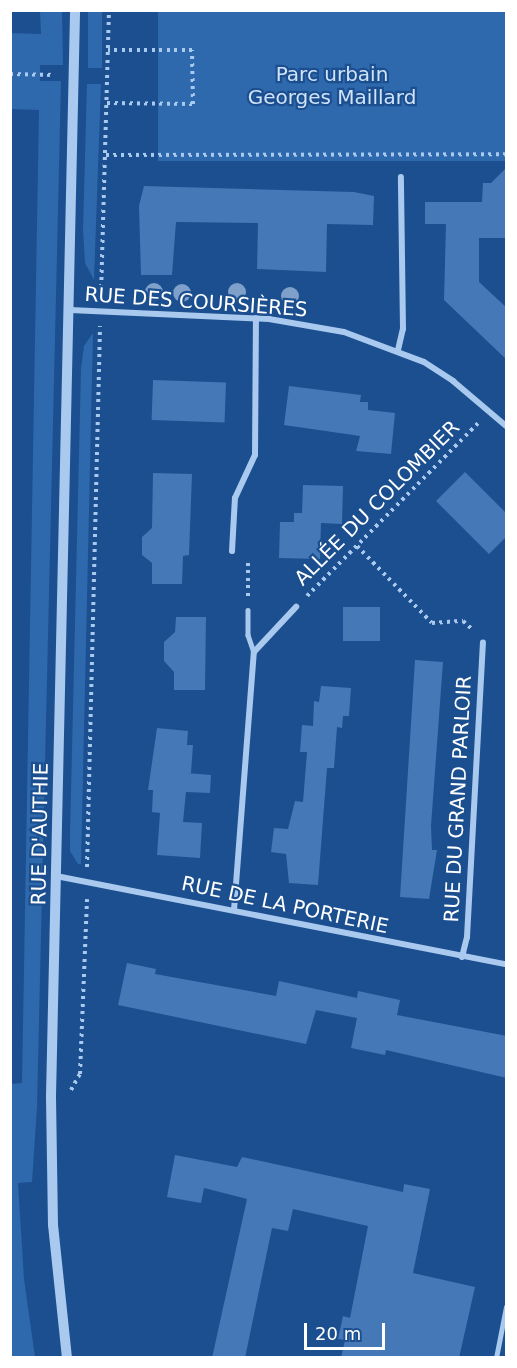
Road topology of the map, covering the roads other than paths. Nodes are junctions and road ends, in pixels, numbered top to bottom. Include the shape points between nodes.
1 (75, 10) edge
2 (401, 177) dead end
3 (70, 310) junction
4 (256, 318) junction
5 (398, 350) junction
6 (507, 426) edge
7 (232, 551) road end
8 (296, 607) road end
9 (248, 610) road end
10 (483, 642) road end
11 (254, 652) junction
12 (56, 876) junction
13 (234, 910) junction
14 (462, 957) junction
15 (507, 964) edge
16 (507, 1307) edge
17 (67, 1358) edge
18 (496, 1358) edge

1 - 3 street, RUE D'AUTHIE
2 - 5 street via 403,329
3 - 4 street, RUE DES COURSIÈRES
3 - 12 street, RUE D'AUTHIE
4 - 5 street, RUE DES COURSIÈRES via 344,332
4 - 7 street via 255,455 235,498
5 - 6 street, RUE DES COURSIÈRES via 453,381
8 - 11 street
9 - 11 lane via 248,635
10 - 14 street, RUE DU GRAND PARLOIR via 467,937
11 - 13 street
12 - 13 street, RUE DE LA PORTERIE
12 - 17 street, RUE D'AUTHIE via 52,1225
13 - 14 street, RUE DE LA PORTERIE
14 - 15 street, RUE DE LA PORTERIE
16 - 18 lane

